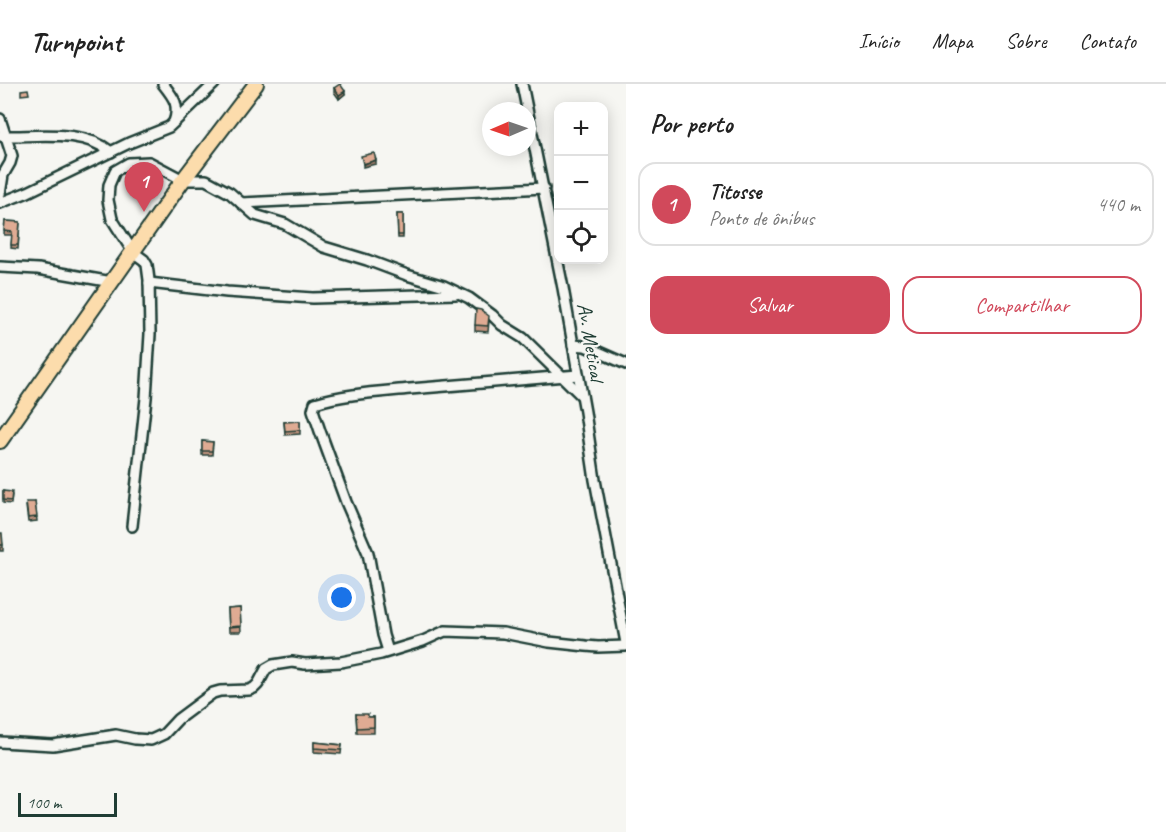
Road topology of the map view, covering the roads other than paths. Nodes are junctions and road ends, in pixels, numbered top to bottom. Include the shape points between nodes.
1 (163, 84) edge
2 (214, 84) edge
3 (256, 84) edge
4 (522, 84) edge
5 (0, 119) edge
6 (174, 122) junction
7 (2, 136) edge
8 (111, 152) junction
9 (183, 180) junction
10 (544, 188) junction
11 (0, 194) edge
12 (0, 203) edge
13 (241, 203) junction
14 (133, 252) junction
15 (0, 267) edge
16 (112, 282) junction
17 (149, 283) junction
18 (458, 293) junction
19 (573, 345) junction
20 (626, 364) edge
21 (578, 375) junction
22 (561, 376) junction
23 (582, 396) junction
24 (0, 441) edge
25 (132, 526) dead end
26 (626, 644) edge
27 (388, 651) junction
28 (0, 742) edge

1 - 6 street via 176,102
2 - 6 street
3 - 9 highway
4 - 10 street, Av. Metical
5 - 7 street
6 - 8 street
7 - 8 street via 78,137
7 - 11 street via 12,156
8 - 12 street
9 - 13 street via 206,180
9 - 14 highway
9 - 14 street via 149,162 129,163 115,171 108,200 112,219
10 - 13 street
10 - 19 street, Av. Metical
13 - 18 street via 255,215 292,227 324,247
14 - 16 highway
14 - 17 street via 147,265
15 - 16 street via 38,269
16 - 24 highway
17 - 18 street via 313,298
17 - 25 street via 146,398
18 - 22 street via 523,338
19 - 20 street via 585,346
19 - 21 street, Av. Metical
21 - 22 street
21 - 23 street, Av. Metical
22 - 23 street
22 - 27 street via 382,392 315,403 313,410 331,462 368,553
23 - 26 street, Av. Metical
26 - 27 street via 592,646 503,633 445,631
27 - 28 street via 335,663 273,665 254,688 213,693 177,719 164,734 151,740 116,735 53,745

